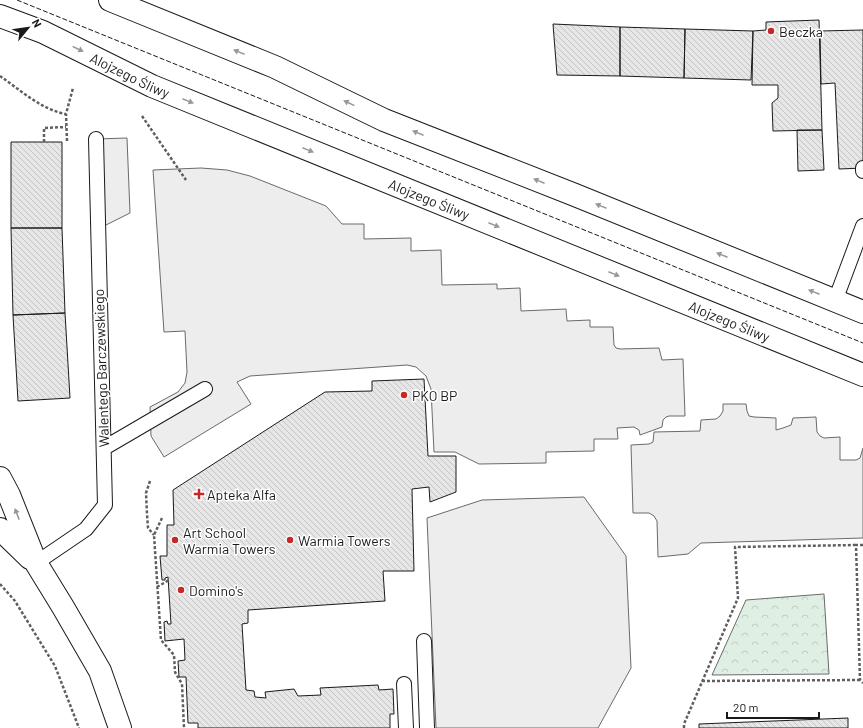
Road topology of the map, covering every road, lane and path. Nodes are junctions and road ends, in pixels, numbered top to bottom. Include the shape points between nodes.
1 (110, 0) edge
2 (0, 16) edge
3 (0, 76) edge
4 (73, 88) dead end
5 (66, 114) junction
6 (142, 116) dead end
7 (66, 127) junction
8 (96, 139) dead end
9 (67, 141) dead end
10 (44, 142) dead end
11 (186, 180) dead end
12 (863, 226) edge
13 (835, 301) junction
14 (863, 312) edge
15 (863, 375) edge
16 (204, 389) dead end
17 (104, 448) junction
18 (0, 478) edge
19 (150, 481) dead end
20 (162, 518) dead end
21 (0, 529) edge
22 (154, 535) junction
23 (856, 545) junction
24 (863, 545) edge
25 (36, 563) junction
26 (169, 580) dead end
27 (0, 584) edge
28 (158, 587) junction
29 (424, 641) dead end
30 (860, 680) junction
31 (702, 681) junction
32 (863, 683) edge
33 (404, 684) dead end
34 (79, 728) edge
35 (120, 728) edge
36 (184, 728) edge
37 (406, 728) edge
38 (427, 728) edge
39 (684, 728) edge

13 -> 1 street via 384,120 275,67
2 -> 15 street, Alojzego Śliwy via 43,32 152,86
3 - 5 path via 32,99 58,113
4 - 5 path
5 - 7 path
6 - 11 path
7 - 9 path
7 - 10 path via 44,128
8 - 17 lane, Walentego Barczewskiego
12 - 13 lane
13 - 14 street
16 - 17 lane
17 - 25 lane, Walentego Barczewskiego via 105,505 86,529
25 -> 18 street
19 - 22 path via 146,493 148,528
20 - 22 path
21 - 25 street
22 - 28 path
23 - 24 path
23 - 30 path
23 - 31 path via 736,547 738,598
25 - 35 street via 100,671
26 - 28 path
27 - 34 path via 15,601 55,666
28 - 36 path via 161,640 174,656 175,672 182,684
29 - 38 lane
30 - 31 path
30 - 32 path
31 - 39 path
33 - 37 lane

